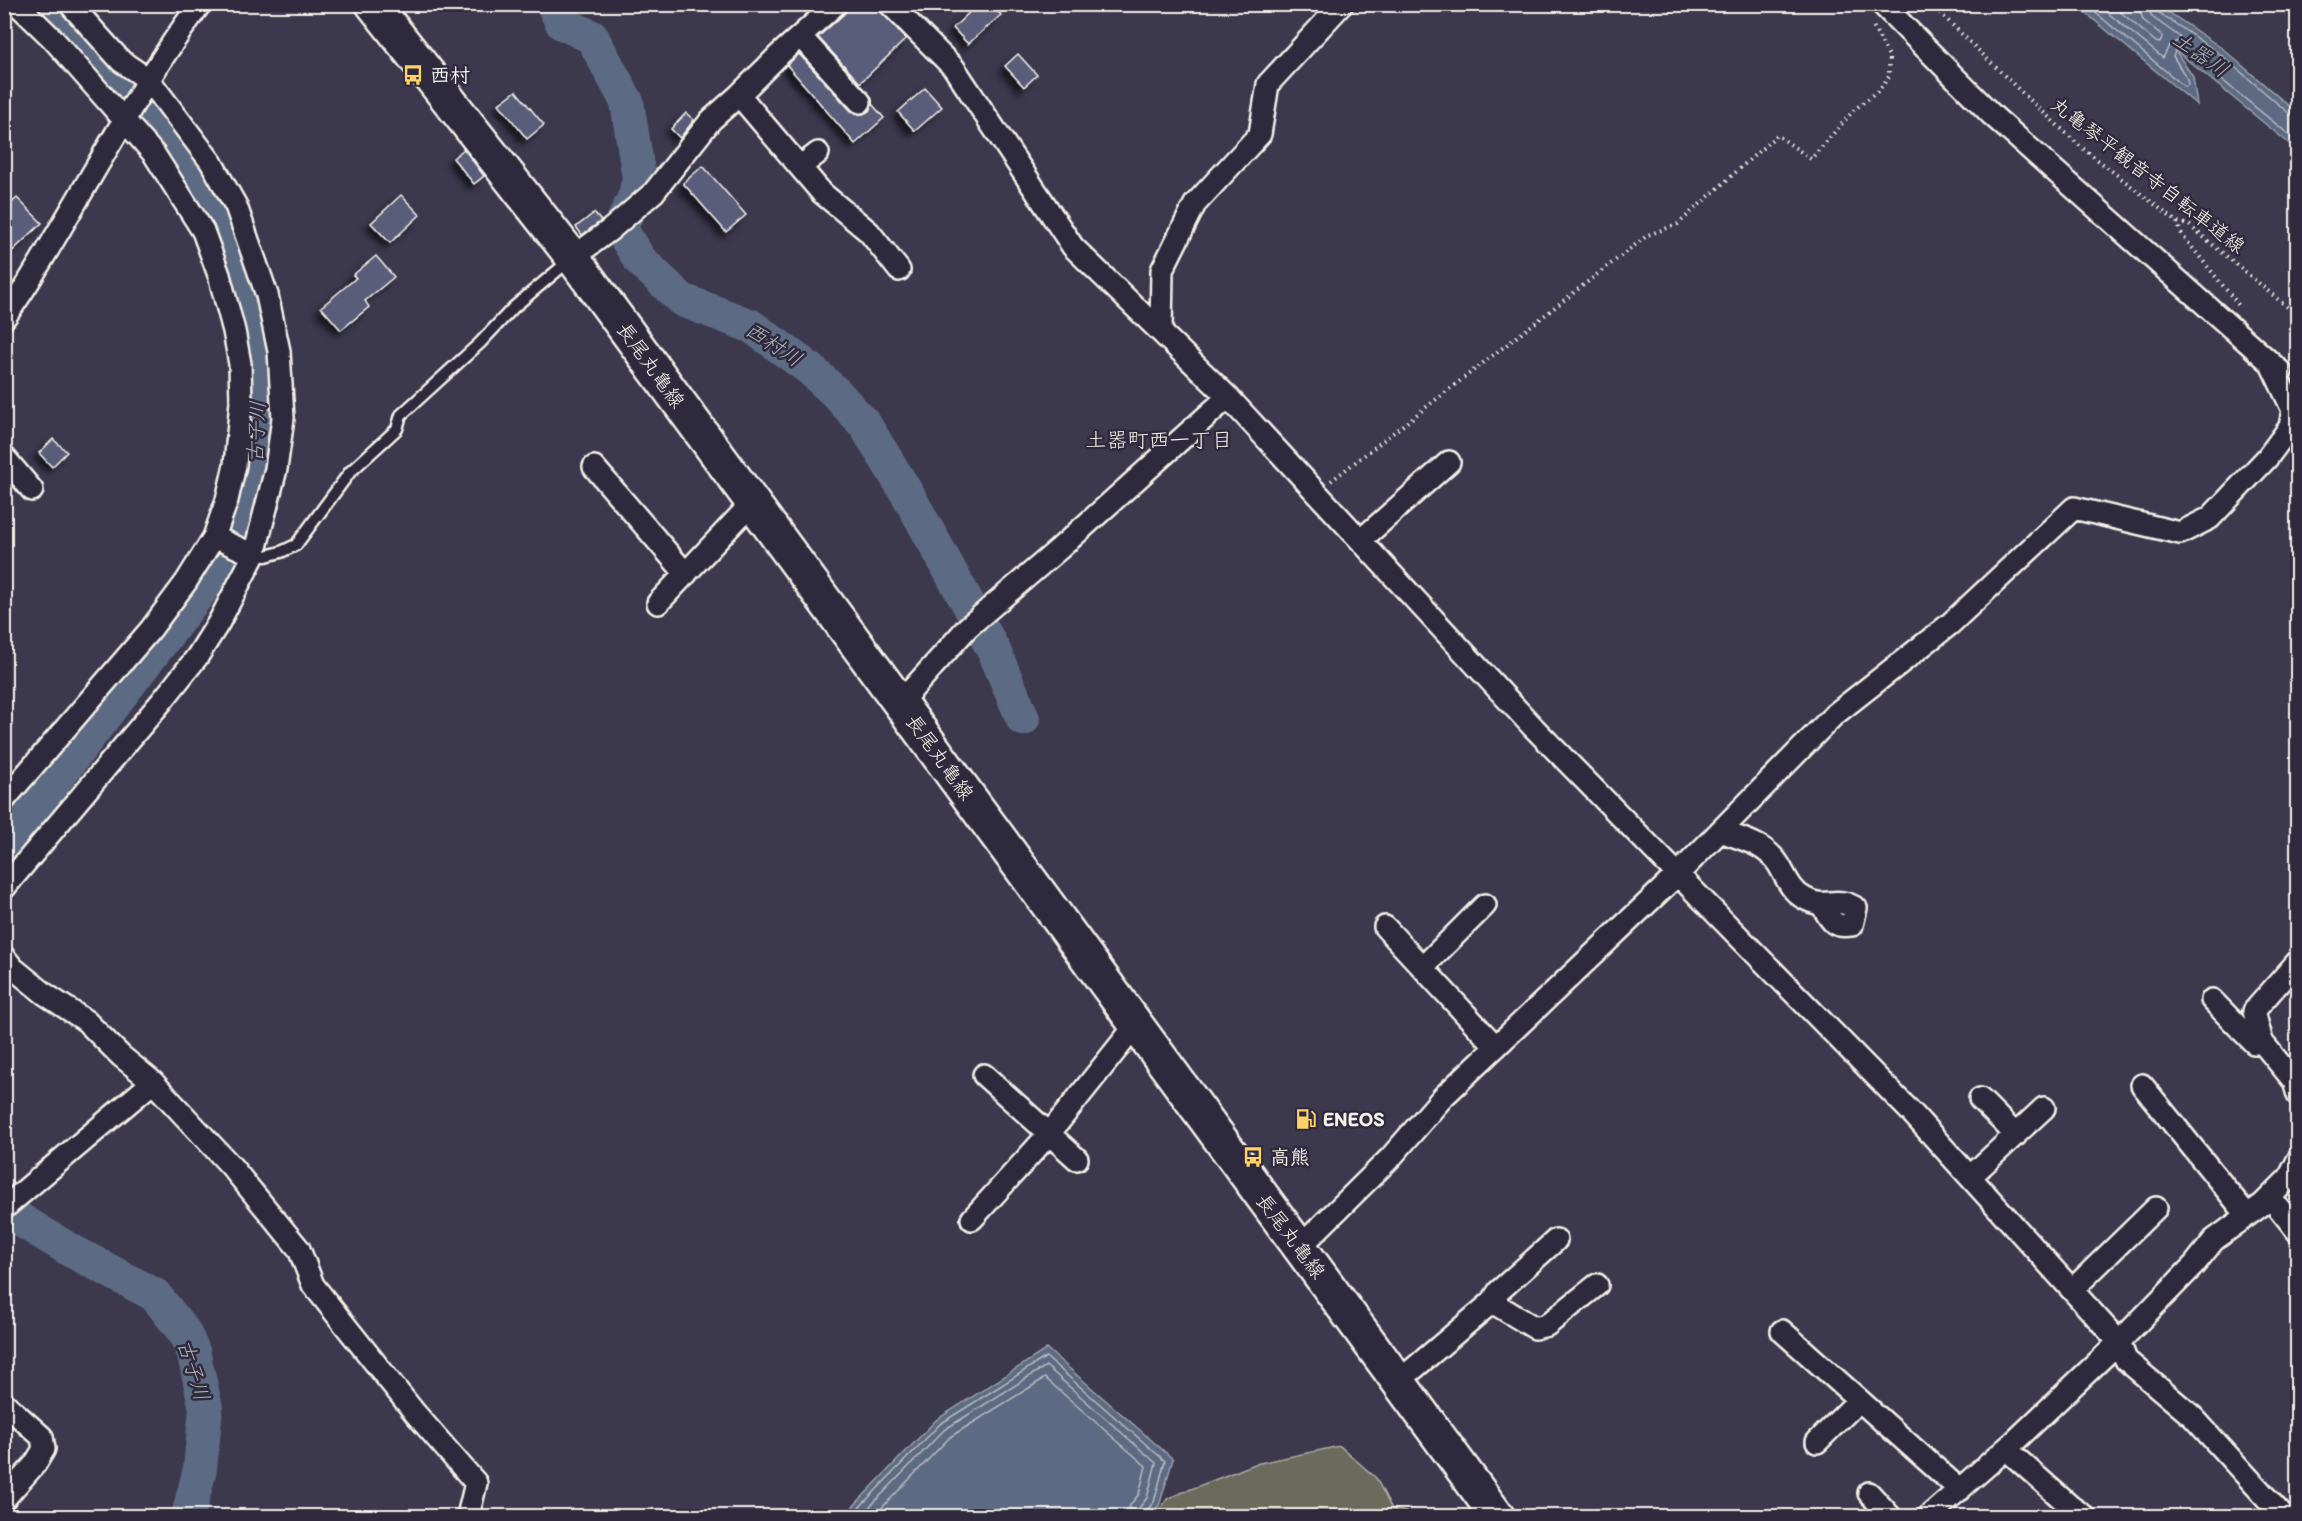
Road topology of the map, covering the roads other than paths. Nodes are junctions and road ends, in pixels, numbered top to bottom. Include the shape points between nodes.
1 (17, 4) edge
2 (70, 4) edge
3 (200, 4) edge
4 (373, 4) edge
5 (836, 4) edge
6 (890, 4) edge
7 (1342, 4) edge
8 (1875, 9) edge
9 (800, 36) junction
10 (147, 83) junction
11 (739, 95) junction
12 (860, 102) dead end
13 (128, 117) junction
14 (818, 153) dead end
15 (800, 166) junction
16 (572, 258) junction
17 (899, 270) dead end
18 (4, 318) edge
19 (1161, 332) junction
20 (2270, 362) junction
21 (2298, 386) edge
22 (1228, 397) junction
23 (4, 457) edge
24 (1449, 462) dead end
25 (594, 467) dead end
26 (32, 490) dead end
27 (752, 503) junction
28 (213, 537) junction
29 (1361, 540) junction
30 (250, 554) junction
31 (686, 574) junction
32 (658, 603) dead end
33 (900, 703) junction
34 (4, 800) edge
35 (1720, 831) junction
36 (1678, 874) junction
37 (4, 888) edge
38 (1822, 905) dead end
39 (1485, 906) dead end
40 (1385, 927) dead end
41 (4, 957) edge
42 (2298, 961) edge
43 (1423, 968) junction
44 (2212, 1000) dead end
45 (1136, 1026) junction
46 (2262, 1042) junction
47 (1496, 1047) junction
48 (984, 1075) dead end
49 (153, 1082) junction
50 (2142, 1085) dead end
51 (2298, 1095) edge
52 (1980, 1099) dead end
53 (2044, 1108) dead end
54 (1049, 1134) junction
55 (2016, 1135) junction
56 (1077, 1160) dead end
57 (2298, 1160) edge
58 (1970, 1177) junction
59 (2270, 1197) junction
60 (12, 1202) edge
61 (2156, 1208) dead end
62 (2247, 1215) junction
63 (972, 1219) dead end
64 (2298, 1232) edge
65 (1556, 1240) dead end
66 (1300, 1247) junction
67 (1597, 1285) dead end
68 (2072, 1290) junction
69 (1492, 1302) junction
70 (1782, 1331) dead end
71 (2119, 1342) junction
72 (1398, 1382) junction
73 (1859, 1400) junction
74 (4, 1403) edge
75 (1817, 1442) dead end
76 (2006, 1449) junction
77 (1960, 1490) junction
78 (1869, 1493) dead end
79 (4, 1499) edge
80 (468, 1516) edge
81 (1497, 1516) edge
82 (1890, 1516) edge
83 (1929, 1516) edge
84 (2084, 1516) edge
85 (2283, 1516) edge

1 - 13 street
2 - 10 street
3 - 10 street
4 - 16 main road, 長尾丸亀線
5 - 9 street
6 - 19 street via 954,68 1073,247
7 - 19 street via 1268,84 1260,134 1195,204 1162,270
8 - 20 street
9 - 11 street
9 - 12 street
10 - 13 street
10 - 30 street via 211,162 237,206 267,296 279,351 283,418 276,469
11 - 15 street
11 - 16 street via 711,120 654,192
13 - 18 street via 31,281
13 - 28 street via 203,231 234,331 241,383 238,440 227,500
14 - 15 street
15 - 17 street via 822,193 875,226
16 - 27 main road, 長尾丸亀線
16 - 30 lane via 514,307 401,415 397,429 350,472 296,545 281,552
19 - 22 street
20 - 21 street
20 - 35 street via 2293,410 2290,428 2210,518 2180,533 2074,508 1950,624 1834,715
22 - 29 street
22 - 33 street via 968,627
23 - 26 street
24 - 29 street
25 - 31 street
27 - 31 street
27 - 33 main road, 長尾丸亀線
28 - 30 street
28 - 34 street via 152,629
29 - 36 street via 1534,728
30 - 37 street via 219,622 197,657
31 - 32 street
33 - 45 main road, 長尾丸亀線
35 - 36 street
35 - 38 street via 1759,845 1778,863 1788,884 1802,898
36 - 47 street
36 - 58 street
39 - 43 street
40 - 43 street
41 - 49 street via 45,994 86,1021
42 - 46 street via 2254,1011
43 - 47 street
44 - 46 street via 2254,1043
45 - 54 street
45 - 66 main road, 長尾丸亀線
46 - 51 street via 2294,1081
47 - 66 street
48 - 54 street
49 - 60 street
49 - 80 street via 275,1218 298,1249 313,1285 476,1483
50 - 62 street
52 - 55 street
53 - 55 street
54 - 56 street
54 - 63 street
55 - 58 street
57 - 59 street via 2289,1178
58 - 68 street
59 - 62 street
59 - 64 street
61 - 68 street
62 - 71 street via 2214,1240 2194,1266
65 - 69 street via 1499,1291
66 - 72 main road, 長尾丸亀線
67 - 69 street via 1547,1325 1535,1328
68 - 71 street
69 - 72 street
70 - 73 street
71 - 76 street
71 - 85 street via 2126,1360 2193,1417
72 - 81 main road, 長尾丸亀線
73 - 75 street
73 - 77 street
74 - 79 street via 42,1437 44,1449
76 - 77 street
76 - 84 street
77 - 83 street
78 - 82 street

